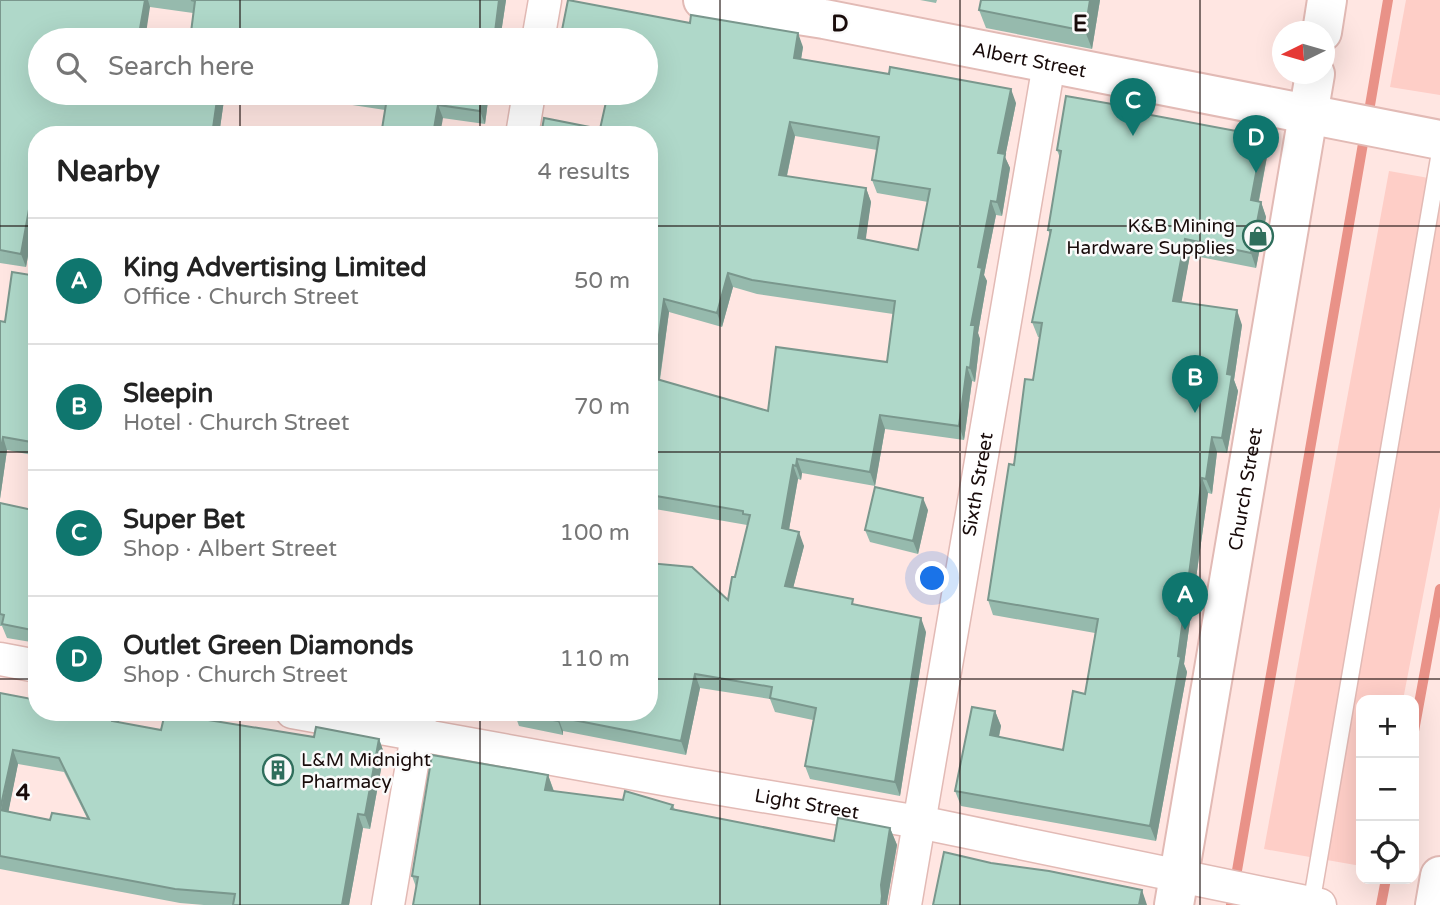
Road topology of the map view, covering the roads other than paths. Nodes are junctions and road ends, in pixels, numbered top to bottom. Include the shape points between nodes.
1 (545, 0) edge
2 (703, 0) edge
3 (1327, 0) edge
4 (1324, 21) edge
5 (540, 28) edge
6 (1049, 64) junction
7 (1313, 84) edge
8 (527, 105) edge
9 (1308, 113) junction
10 (524, 126) edge
11 (1440, 141) edge
12 (1440, 152) edge
13 (0, 659) edge
14 (28, 664) edge
15 (387, 721) edge
16 (419, 724) edge
17 (919, 822) junction
18 (1440, 876) edge
19 (1177, 890) edge
20 (1314, 904) edge
21 (388, 905) edge
22 (905, 905) edge
23 (1435, 905) edge

1 - 5 street
2 - 6 street, Albert Street
3 - 4 street
6 - 9 street, Albert Street
6 - 17 street, Sixth Street
7 - 9 street, Church Street
8 - 10 street
9 - 11 street, Albert Street
9 - 19 street, Church Street
12 - 20 lane
13 - 14 street
15 - 16 street, Light Street
16 - 17 street, Light Street via 691,785
16 - 21 street
17 - 19 street, Light Street
17 - 22 street, Sixth Street
18 - 23 street
19 - 20 street, Light Street via 1254,891

